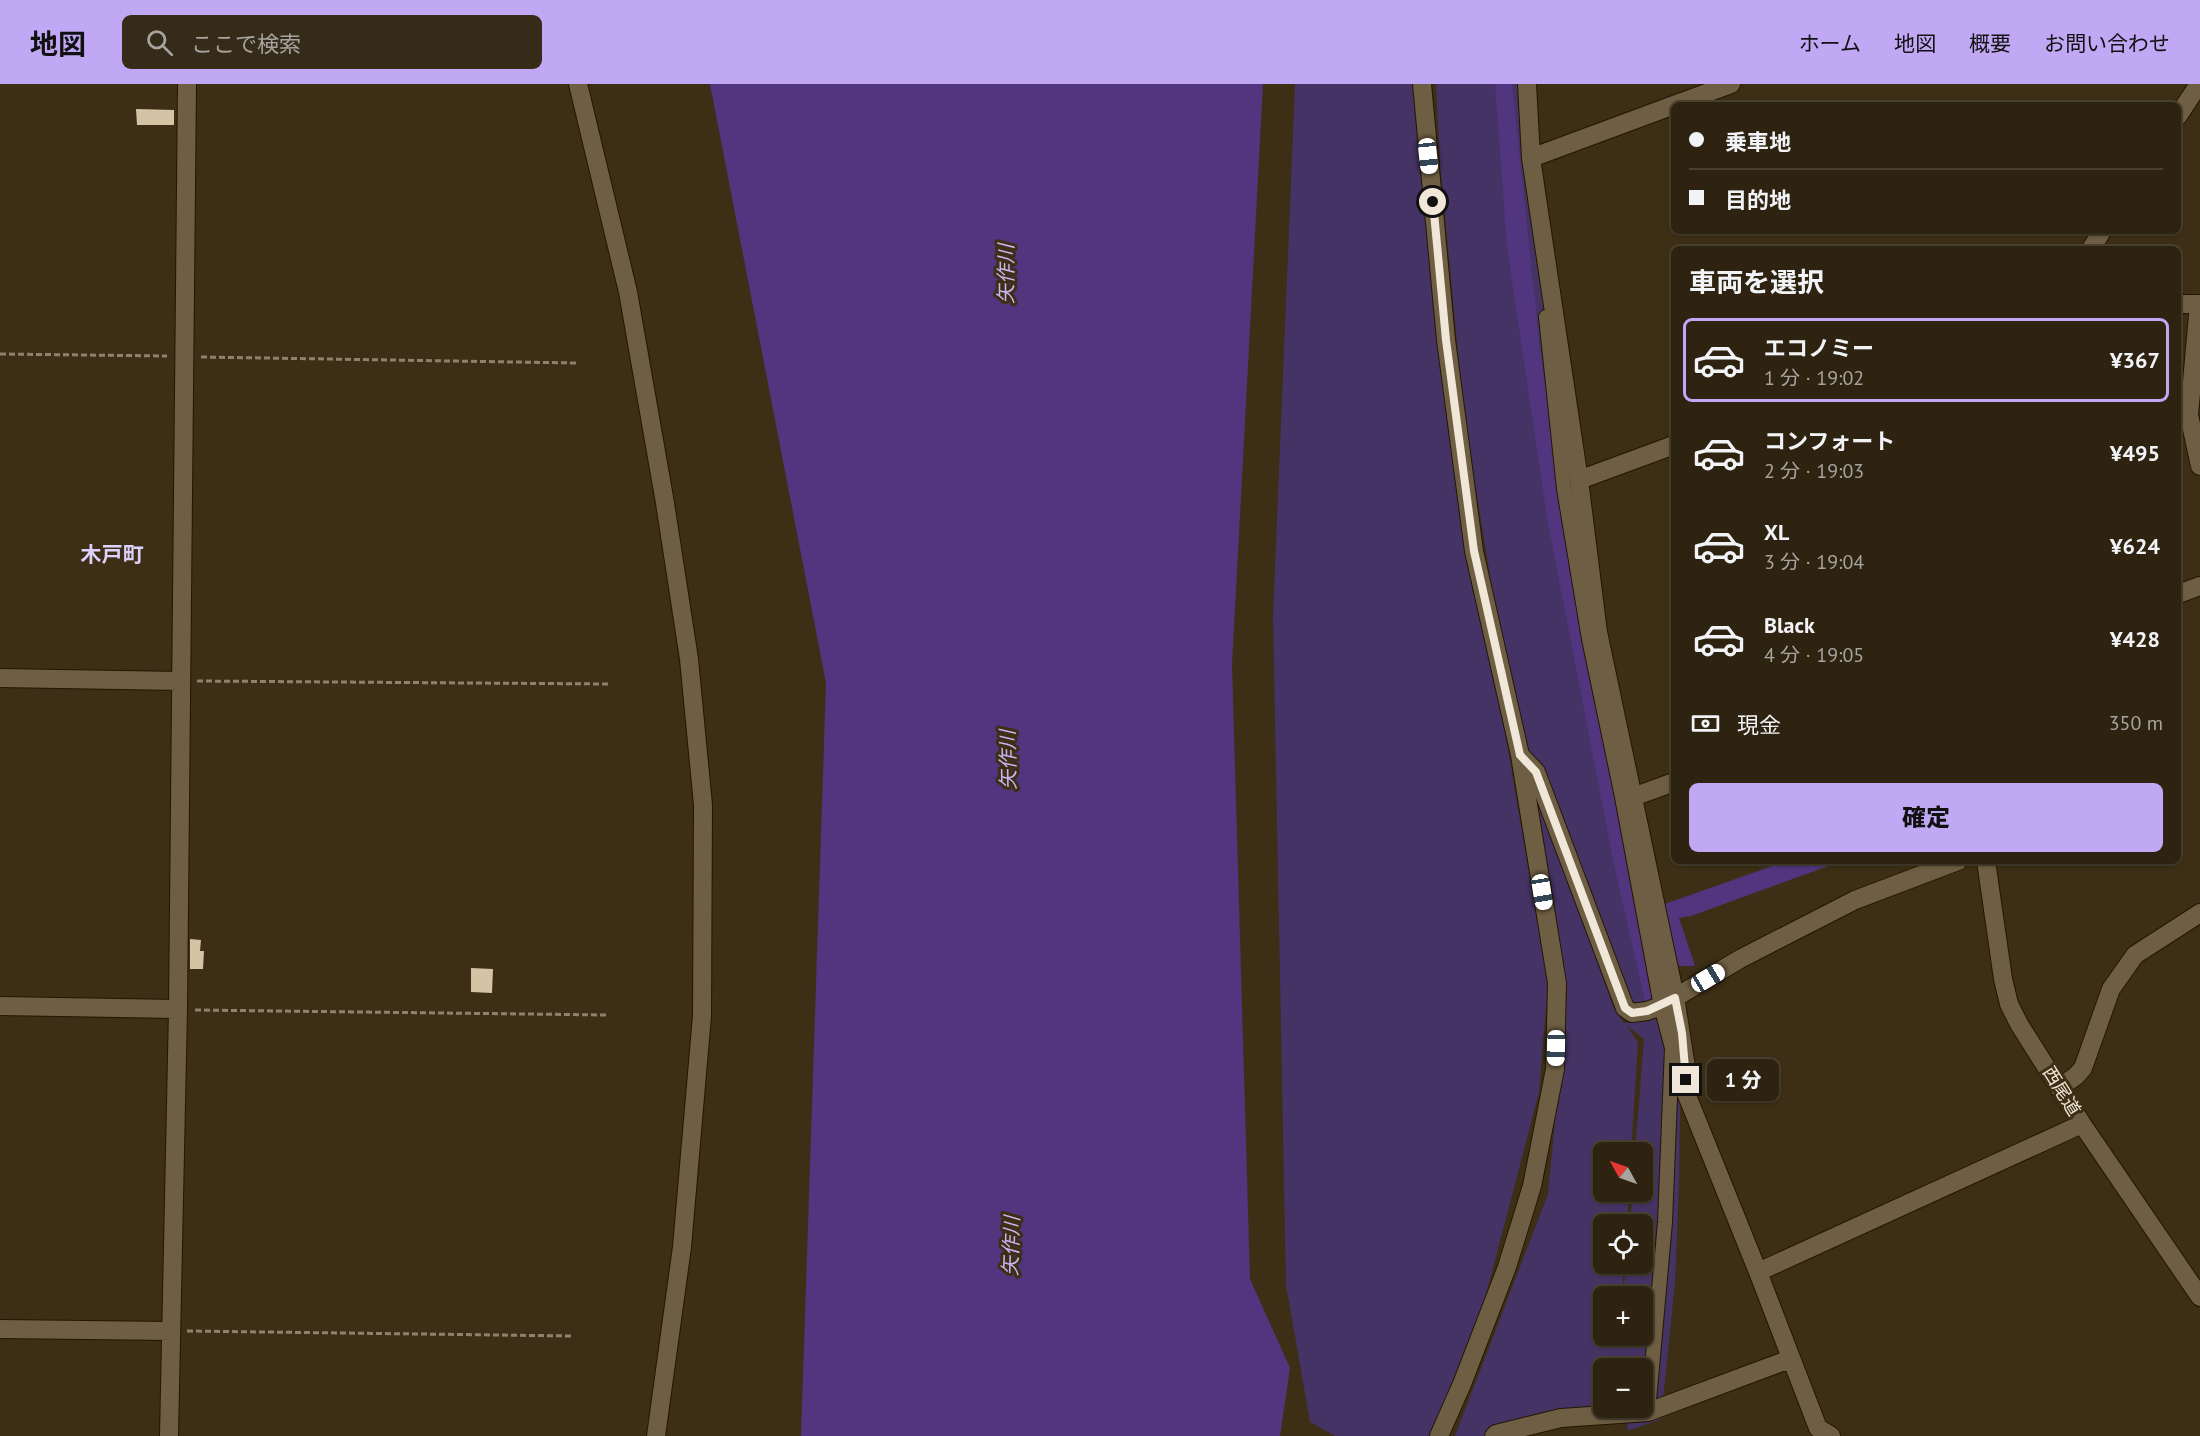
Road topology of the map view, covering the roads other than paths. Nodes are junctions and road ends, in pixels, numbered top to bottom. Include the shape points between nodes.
1 (187, 84) edge
2 (578, 84) edge
3 (1422, 84) edge
4 (1521, 84) edge
5 (1527, 84) edge
6 (1731, 84) edge
7 (2199, 84) edge
8 (1682, 102) edge
9 (1671, 106) edge
10 (2181, 111) edge
11 (1531, 158) junction
12 (2181, 304) edge
13 (2200, 304) edge
14 (1671, 446) edge
15 (2200, 466) edge
16 (1580, 480) junction
17 (2200, 586) edge
18 (2181, 593) edge
19 (0, 678) edge
20 (180, 681) junction
21 (1520, 755) junction
22 (1671, 783) edge
23 (1633, 797) junction
24 (1950, 864) edge
25 (1986, 864) edge
26 (2200, 913) edge
27 (1668, 1002) junction
28 (0, 1006) edge
29 (178, 1010) junction
30 (2060, 1087) junction
31 (2082, 1124) junction
32 (1758, 1272) junction
33 (2200, 1297) edge
34 (0, 1329) edge
35 (170, 1331) junction
36 (1653, 1358) edge
37 (1790, 1359) junction
38 (1653, 1410) edge
39 (1593, 1416) edge
40 (169, 1436) edge
41 (656, 1436) edge
42 (1439, 1436) edge
43 (1494, 1436) edge
44 (1831, 1436) edge

1 - 20 street
2 - 41 street via 628,292 661,480 689,659 703,805 702,1016 682,1246
3 - 21 street via 1446,340 1474,551
4 - 27 street via 1526,162 1564,489 1589,639
5 - 11 street
6 - 8 street
7 - 10 street
9 - 11 street
11 - 16 street
12 - 13 street
13 - 15 street via 2189,415
14 - 16 street
16 - 23 street via 1598,632
17 - 18 street
19 - 20 street
20 - 29 street
21 - 27 street via 1536,772 1625,1008 1632,1013 1647,1011
21 - 42 street via 1557,983 1555,1069 1532,1186 1507,1267
22 - 23 street
23 - 27 street
24 - 27 street via 1855,900 1740,959
25 - 30 street, 西尾道 via 2009,1004
26 - 30 street via 2135,955 2111,989 2083,1068
27 - 32 street via 1686,1067 1686,1093
27 - 36 street via 1672,1060 1665,1222
28 - 29 street
29 - 35 street
30 - 31 street, 西尾道
31 - 32 street
31 - 33 street, 西尾道
32 - 37 street
34 - 35 street
35 - 40 street
37 - 38 street
37 - 44 street via 1818,1428
39 - 43 street via 1561,1418

